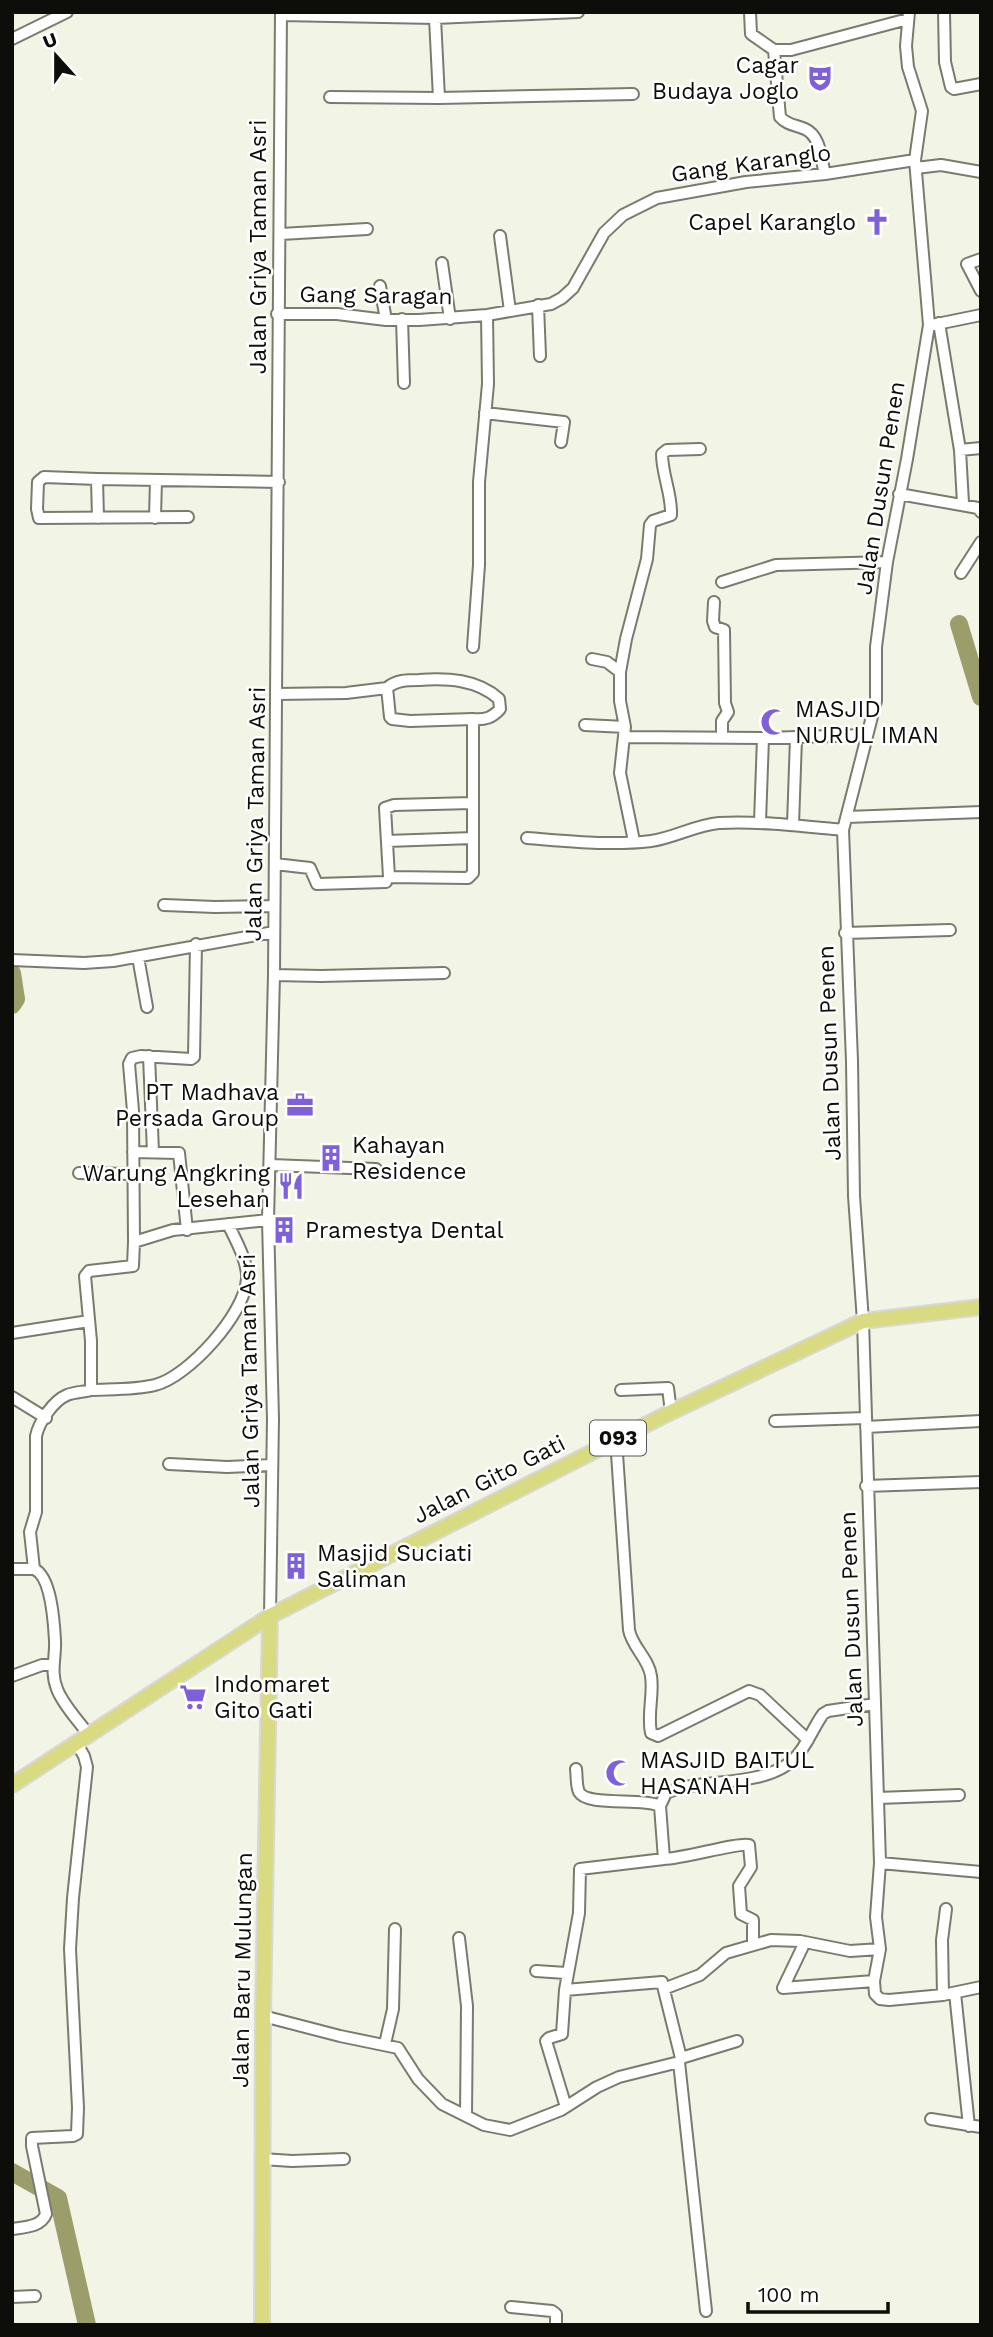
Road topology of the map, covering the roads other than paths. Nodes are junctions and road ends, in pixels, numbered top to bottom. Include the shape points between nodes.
1 (67, 12) edge
2 (579, 12) edge
3 (750, 12) edge
4 (944, 12) edge
5 (281, 13) edge
6 (909, 16) edge
7 (435, 18) junction
8 (12, 39) edge
9 (774, 50) junction
10 (981, 84) edge
11 (633, 94) dead end
12 (330, 97) dead end
13 (439, 97) junction
14 (915, 164) junction
15 (975, 171) edge
16 (825, 174) junction
17 (367, 229) dead end
18 (604, 233) joint
19 (281, 234) junction
20 (500, 236) dead end
21 (981, 259) edge
22 (442, 264) dead end
23 (380, 286) dead end
24 (981, 291) edge
25 (538, 305) junction
26 (510, 310) junction
27 (277, 313) junction
28 (487, 315) junction
29 (981, 315) edge
30 (402, 319) junction
31 (450, 319) junction
32 (386, 320) junction
33 (934, 324) junction
34 (540, 356) dead end
35 (404, 383) dead end
36 (485, 412) junction
37 (561, 442) dead end
38 (981, 448) edge
39 (700, 449) dead end
40 (960, 450) junction
41 (97, 479) junction
42 (156, 480) junction
43 (279, 482) junction
44 (899, 494) junction
45 (963, 503) junction
46 (981, 512) edge
47 (98, 517) junction
48 (188, 517) dead end
49 (155, 518) junction
50 (981, 542) edge
51 (887, 562) junction
52 (961, 573) dead end
53 (722, 582) dead end
54 (714, 602) dead end
55 (473, 647) dead end
56 (593, 659) dead end
57 (620, 672) junction
58 (387, 688) junction
59 (277, 694) junction
60 (473, 719) junction
61 (585, 725) dead end
62 (625, 732) junction
63 (867, 735) junction
64 (722, 738) junction
65 (763, 738) junction
66 (796, 738) junction
67 (472, 803) junction
68 (981, 813) edge
69 (847, 817) junction
70 (760, 822) junction
71 (793, 825) junction
72 (843, 830) junction
73 (473, 838) junction
74 (527, 838) dead end
75 (387, 841) junction
76 (634, 841) junction
77 (275, 863) junction
78 (386, 882) dead end
79 (164, 905) dead end
80 (273, 906) junction
81 (950, 930) dead end
82 (274, 932) junction
83 (845, 933) junction
84 (196, 944) junction
85 (138, 957) junction
86 (12, 960) edge
87 (444, 973) dead end
88 (274, 975) junction
89 (147, 1007) dead end
90 (149, 1056) junction
91 (153, 1152) junction
92 (133, 1153) junction
93 (271, 1165) junction
94 (376, 1168) dead end
95 (79, 1173) dead end
96 (133, 1174) junction
97 (268, 1220) junction
98 (228, 1223) junction
99 (187, 1230) junction
100 (134, 1242) junction
101 (981, 1307) edge
102 (89, 1321) junction
103 (863, 1321) junction
104 (12, 1333) edge
105 (91, 1390) junction
106 (621, 1390) dead end
107 (12, 1397) edge
108 (671, 1412) junction
109 (46, 1418) junction
110 (775, 1421) dead end
111 (981, 1421) edge
112 (865, 1422) junction
113 (617, 1439) junction
114 (169, 1464) dead end
115 (272, 1465) junction
116 (981, 1482) edge
117 (866, 1486) junction
118 (12, 1569) edge
119 (34, 1569) junction
120 (271, 1616) junction
121 (53, 1665) junction
122 (12, 1676) edge
123 (875, 1704) junction
124 (82, 1738) junction
125 (808, 1740) junction
126 (576, 1769) dead end
127 (12, 1785) edge
128 (959, 1795) dead end
129 (878, 1798) junction
130 (660, 1806) junction
131 (664, 1859) junction
132 (880, 1863) junction
133 (981, 1872) edge
134 (946, 1909) dead end
135 (395, 1929) dead end
136 (459, 1938) dead end
137 (798, 1941) junction
138 (753, 1944) junction
139 (880, 1949) junction
140 (536, 1971) dead end
141 (566, 1973) junction
142 (874, 1981) junction
143 (981, 1987) edge
144 (666, 1988) junction
145 (565, 1990) junction
146 (955, 1993) junction
147 (943, 1995) junction
148 (263, 2016) junction
149 (737, 2041) dead end
150 (385, 2044) junction
151 (680, 2060) junction
152 (566, 2107) junction
153 (466, 2116) junction
154 (931, 2119) dead end
155 (975, 2127) edge
156 (262, 2159) junction
157 (344, 2159) dead end
158 (12, 2229) edge
159 (35, 2296) dead end
160 (12, 2297) edge
161 (511, 2306) dead end
162 (706, 2311) dead end
163 (262, 2325) edge
164 (556, 2325) edge

1 - 8 street
2 - 7 street
3 - 9 street via 751,34
4 - 10 street via 945,62 951,87
5 - 7 street
5 - 19 street, Jalan Griya Taman Asri
6 - 9 street via 791,50
6 - 14 street, Jalan Dusun Penen via 908,67 922,111
7 - 13 street
9 - 16 street via 780,117 816,137
11 - 13 street
12 - 13 street
14 - 15 street, Gang Karanglo
14 - 16 street, Gang Karanglo
14 - 33 street, Jalan Dusun Penen
16 - 18 street, Gang Karanglo via 657,198 623,215
17 - 19 street
18 - 25 street, Gang Saragan via 573,288 562,298
19 - 27 street, Jalan Griya Taman Asri
20 - 26 street
21 - 24 street via 967,264
22 - 31 street
23 - 32 street
25 - 26 street, Gang Saragan
25 - 34 street
26 - 28 street, Gang Saragan
27 - 32 street, Gang Saragan
27 - 43 street, Jalan Griya Taman Asri
28 - 31 street, Gang Saragan
28 - 36 street
29 - 33 street
30 - 31 street, Gang Saragan
30 - 32 street, Gang Saragan
30 - 35 street
33 - 40 street
33 - 44 street, Jalan Dusun Penen
36 - 37 street via 564,422
36 - 55 street
38 - 40 street
39 - 57 street via 662,454 671,515 650,525 647,559
40 - 45 street
41 - 42 street
41 - 47 street
41 - 47 street via 44,477 38,482 37,509 39,518
42 - 43 street
42 - 49 street
43 - 59 street, Jalan Griya Taman Asri
44 - 45 street
44 - 51 street, Jalan Dusun Penen
45 - 46 street
47 - 49 street
48 - 49 street
50 - 52 street
51 - 53 street via 776,565
51 - 63 street, Jalan Dusun Penen via 876,647 876,701
54 - 64 street via 715,627 724,630 724,703 728,712 722,721
56 - 57 street
57 - 62 street
58 - 59 street
58 - 60 street via 392,719
58 - 60 street via 403,681 443,678 473,684 499,699 500,709 494,717
59 - 77 street, Jalan Griya Taman Asri
60 - 67 street
61 - 62 street
62 - 64 street
62 - 76 street via 620,773
63 - 66 street
63 - 69 street, Jalan Dusun Penen
64 - 65 street
65 - 66 street
65 - 70 street
66 - 71 street
67 - 73 street
67 - 75 street via 390,805 384,812
68 - 69 street
69 - 72 street, Jalan Dusun Penen
70 - 71 street
70 - 76 street via 706,825
71 - 72 street
72 - 83 street, Jalan Dusun Penen
73 - 75 street
73 - 75 street via 474,870 468,878 389,877
74 - 76 street
77 - 78 street via 310,868 317,884
77 - 80 street, Jalan Griya Taman Asri
79 - 80 street
80 - 82 street, Jalan Griya Taman Asri
81 - 83 street
82 - 84 street
82 - 88 street, Jalan Griya Taman Asri
83 - 103 street, Jalan Dusun Penen
84 - 85 street
84 - 90 street via 194,1056
85 - 86 street via 84,963
85 - 89 street
87 - 88 street
88 - 93 street, Jalan Griya Taman Asri
90 - 91 street
90 - 92 street via 132,1058 129,1064
91 - 92 street
91 - 99 street via 180,1154
92 - 96 street
93 - 94 street
93 - 97 street, Jalan Griya Taman Asri
95 - 96 street
96 - 100 street
97 - 98 street
97 - 115 street, Jalan Griya Taman Asri
98 - 99 street
98 - 105 street via 247,1279 237,1304 205,1351 183,1371 154,1385
99 - 100 street
100 - 102 street via 133,1266 89,1270 85,1276
101 - 103 main road, Jalan Gito Gati / 093
102 - 104 street
102 - 105 street
103 - 108 main road, Jalan Gito Gati / 093
103 - 112 street, Jalan Dusun Penen
105 - 109 street via 68,1394
106 - 108 street via 668,1388
107 - 109 street
108 - 113 main road, Jalan Gito Gati / 093
109 - 119 street via 36,1436 36,1512 30,1532
110 - 112 street
111 - 112 street
112 - 117 street, Jalan Dusun Penen
113 - 120 main road, Jalan Gito Gati / 093
113 - 125 street via 629,1630 652,1676 651,1733 658,1736 749,1691 760,1695
114 - 115 street
115 - 120 street, Jalan Griya Taman Asri
116 - 117 street
117 - 123 street, Jalan Dusun Penen
118 - 119 street
119 - 121 street via 43,1575 50,1597
120 - 124 main road, Jalan Gito Gati / 093
120 - 148 main road, Jalan Baru Mulungan
121 - 122 street
121 - 124 street via 57,1690
123 - 125 street via 828,1711
123 - 129 street, Jalan Dusun Penen
124 - 127 main road, Jalan Gito Gati / 093
124 - 158 street via 87,1767 71,1950 77,2130 73,2136 33,2138 45,2219
125 - 130 street via 786,1766 733,1783 668,1791
126 - 130 street via 582,1795
128 - 129 street
129 - 132 street, Jalan Dusun Penen
130 - 131 street
131 - 138 street via 749,1845 751,1867 739,1889 741,1914 753,1920
131 - 141 street via 580,1869 579,1913
132 - 133 street
132 - 139 street, Jalan Dusun Penen via 876,1917
134 - 147 street
135 - 150 street via 393,2009
136 - 153 street via 467,2006
137 - 138 street
137 - 139 street via 850,1951
137 - 142 street via 783,1988
138 - 144 street via 726,1953 700,1975
139 - 142 street, Jalan Dusun Penen
140 - 141 street
141 - 145 street
142 - 147 street via 880,1999
143 - 146 street
144 - 145 street via 659,1982
144 - 151 street
145 - 152 street via 562,2034 546,2041
146 - 147 street
146 - 155 street
148 - 150 street
148 - 156 main road, Jalan Baru Mulungan
149 - 151 street
150 - 153 street via 398,2048 418,2080 442,2104
151 - 152 street via 619,2077
151 - 162 street
152 - 153 street via 510,2130
154 - 155 street
156 - 157 street
156 - 163 main road, Jalan Baru Mulungan
159 - 160 street
161 - 164 street via 552,2311

